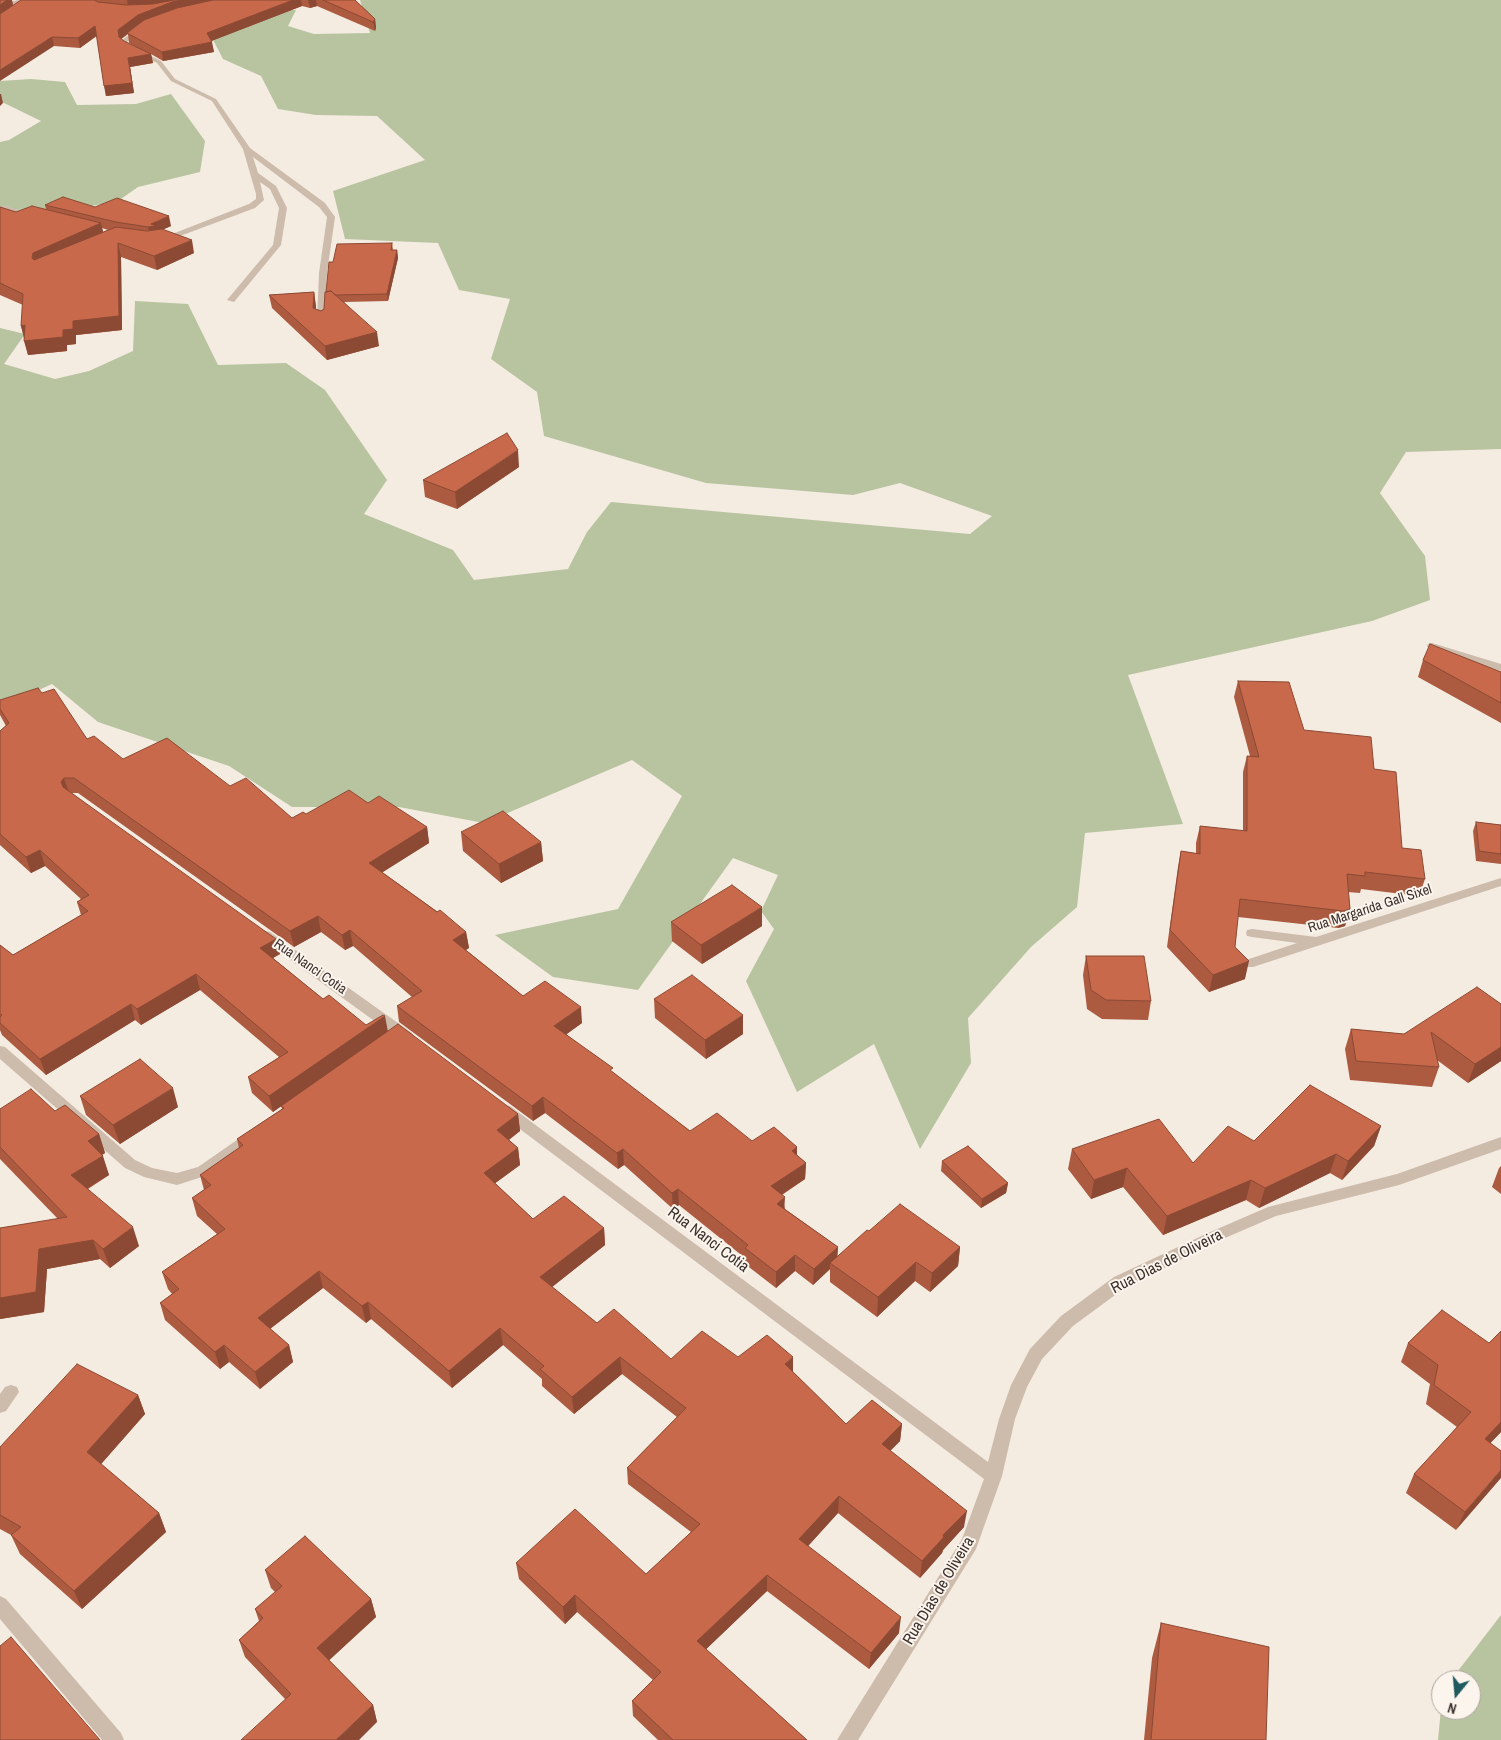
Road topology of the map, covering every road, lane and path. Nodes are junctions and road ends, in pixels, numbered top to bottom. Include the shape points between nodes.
1 (25, 0) edge
2 (30, 0) edge
3 (0, 6) edge
4 (15, 10) edge
5 (148, 25) edge
6 (247, 149) junction
7 (253, 173) junction
8 (4, 208) edge
9 (42, 218) edge
10 (154, 241) edge
11 (231, 300) dead end
12 (321, 321) edge
13 (1432, 646) edge
14 (1501, 668) edge
15 (1501, 882) edge
16 (257, 929) edge
17 (1252, 933) dead end
18 (1318, 942) junction
19 (1248, 964) edge
20 (401, 1032) junction
21 (385, 1043) edge
22 (416, 1044) edge
23 (0, 1051) edge
24 (496, 1103) edge
25 (266, 1126) edge
26 (1501, 1143) edge
27 (12, 1392) dead end
28 (0, 1406) edge
29 (993, 1476) junction
30 (0, 1605) edge
31 (114, 1740) edge
32 (847, 1740) edge

1 - 3 street
2 - 4 street
5 - 6 street via 124,41 125,45 159,62 173,80 214,100
6 - 7 street
6 - 12 street via 322,205 331,217 323,273
7 - 10 street via 261,198 257,203
7 - 11 street via 273,188 283,208 279,236 277,245
8 - 9 street
13 - 14 street
15 - 18 street, Rua Margarida Gall Sixel
16 - 20 street, Rua Nanci Cotia
17 - 18 street
18 - 19 street, Rua Margarida Gall Sixel
20 - 21 street
20 - 22 street, Rua Nanci Cotia
23 - 25 street via 130,1164 149,1174 177,1179 203,1171
24 - 29 street, Rua Nanci Cotia
26 - 29 street, Rua Dias de Oliveira via 1399,1179 1273,1212 1120,1282 1067,1321 1036,1354 1019,1385
27 - 28 street
29 - 32 street, Rua Dias de Oliveira via 970,1543
30 - 31 street

